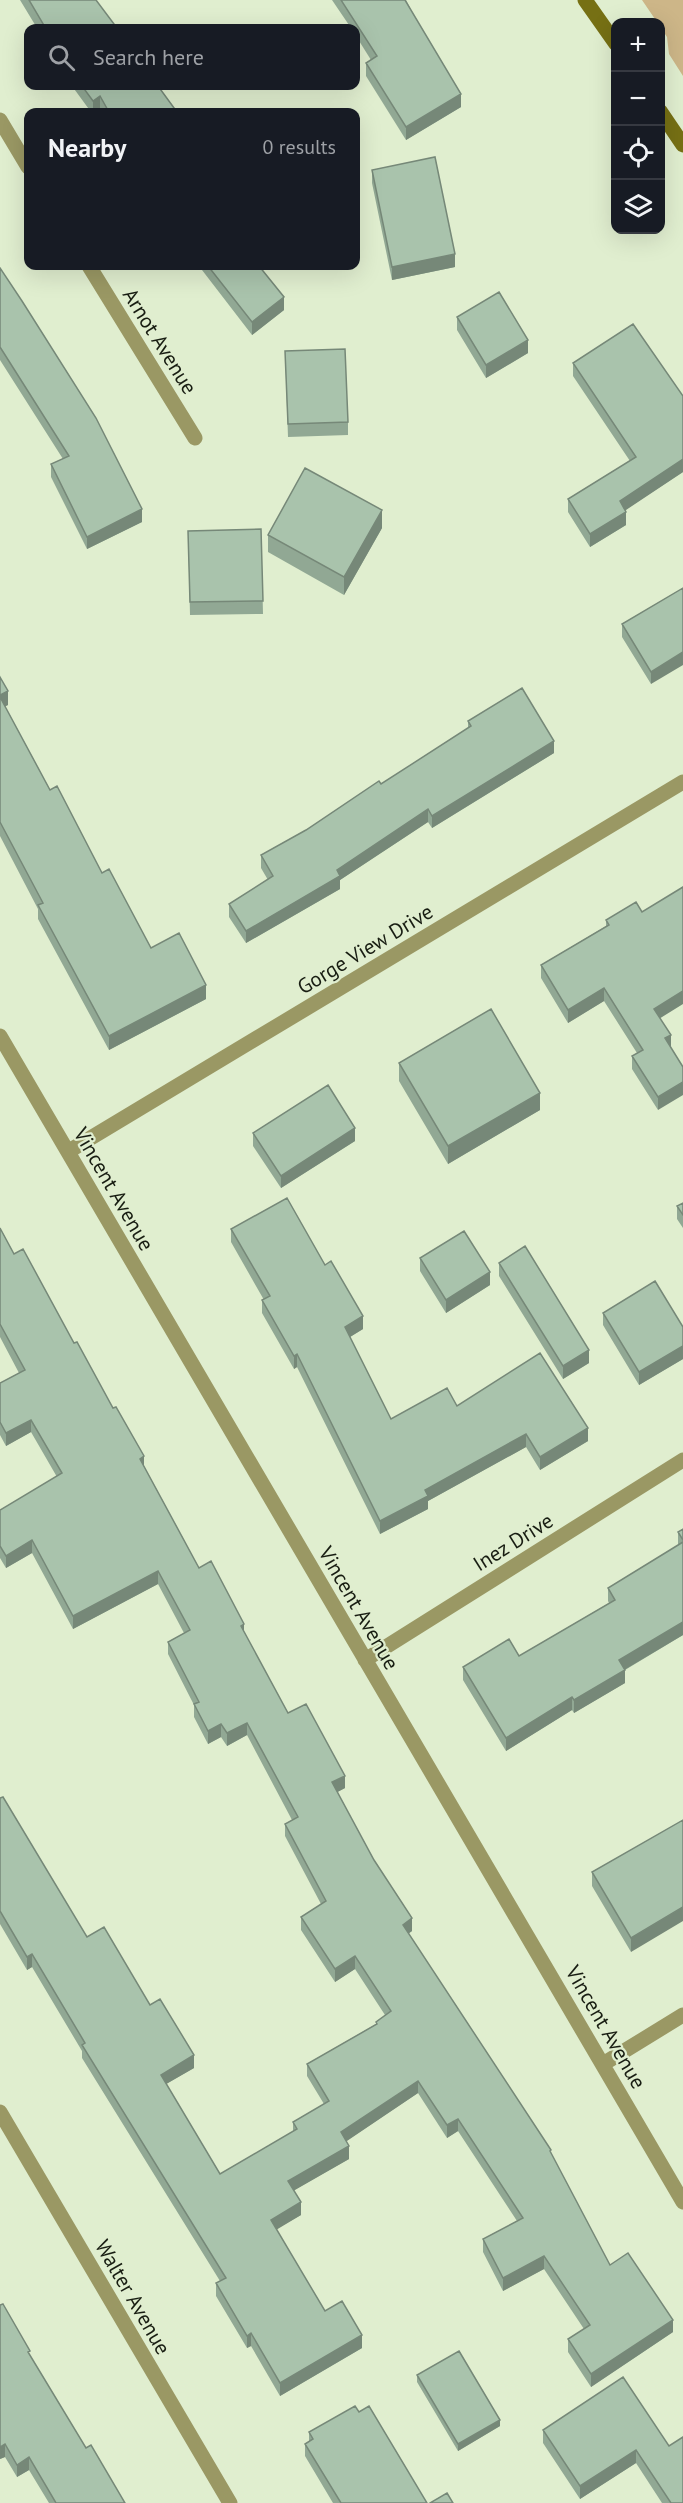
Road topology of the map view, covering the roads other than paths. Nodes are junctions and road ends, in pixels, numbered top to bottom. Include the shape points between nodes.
1 (585, 0) edge
2 (611, 38) edge
3 (665, 118) edge
4 (0, 120) edge
5 (683, 145) edge
6 (24, 160) edge
7 (91, 270) edge
8 (195, 438) dead end
9 (683, 782) edge
10 (0, 1036) edge
11 (69, 1151) junction
12 (683, 1460) edge
13 (365, 1660) junction
14 (683, 2014) edge
15 (603, 2064) junction
16 (0, 2112) edge
17 (683, 2202) edge
18 (230, 2503) edge

1 - 2 main road
3 - 5 main road
4 - 6 street
7 - 8 street, Arnot Avenue
9 - 11 street, Gorge View Drive
10 - 11 street, Vincent Avenue
11 - 13 street, Vincent Avenue
12 - 13 street, Inez Drive
13 - 15 street, Vincent Avenue
14 - 15 street
15 - 17 street, Vincent Avenue
16 - 18 street, Walter Avenue

